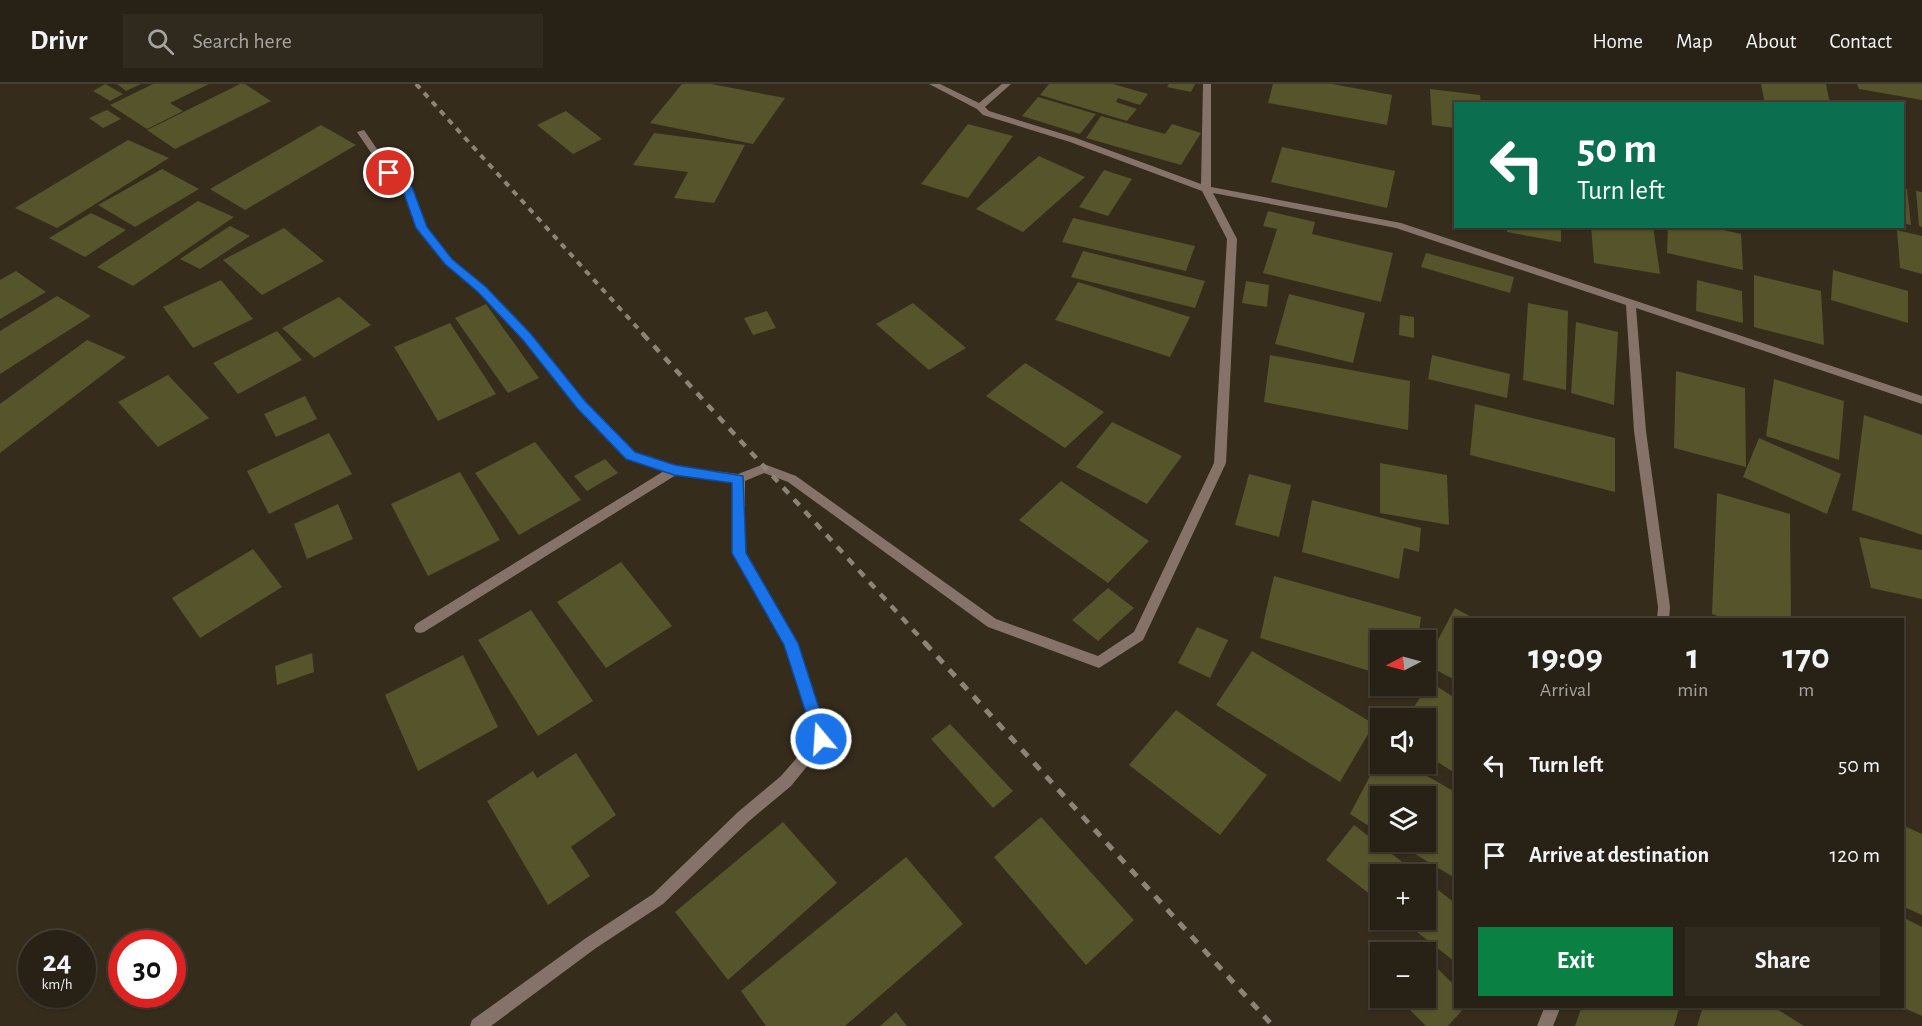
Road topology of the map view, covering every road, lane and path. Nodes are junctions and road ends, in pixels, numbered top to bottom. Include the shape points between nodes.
1 (933, 84) edge
2 (1007, 84) edge
3 (1207, 84) edge
4 (980, 107) junction
5 (361, 132) dead end
6 (1206, 189) junction
7 (1631, 304) junction
8 (1922, 400) edge
9 (674, 470) junction
10 (739, 479) junction
11 (1664, 618) edge
12 (420, 628) dead end
13 (1552, 1008) edge
14 (478, 1026) edge
15 (1545, 1026) edge

1 - 4 street
2 - 4 street
3 - 6 street
4 - 6 street via 986,113
5 - 9 street via 389,173 408,190 422,228 448,262 482,290 527,337 581,404 631,455
6 - 7 street via 1398,225
6 - 10 street via 1232,238 1220,463 1139,636 1099,662 992,623 792,479 764,468
7 - 8 street
7 - 11 street via 1640,431
9 - 10 street
9 - 12 street
10 - 14 street via 739,553 791,643 821,739 786,781 658,899
13 - 15 street

